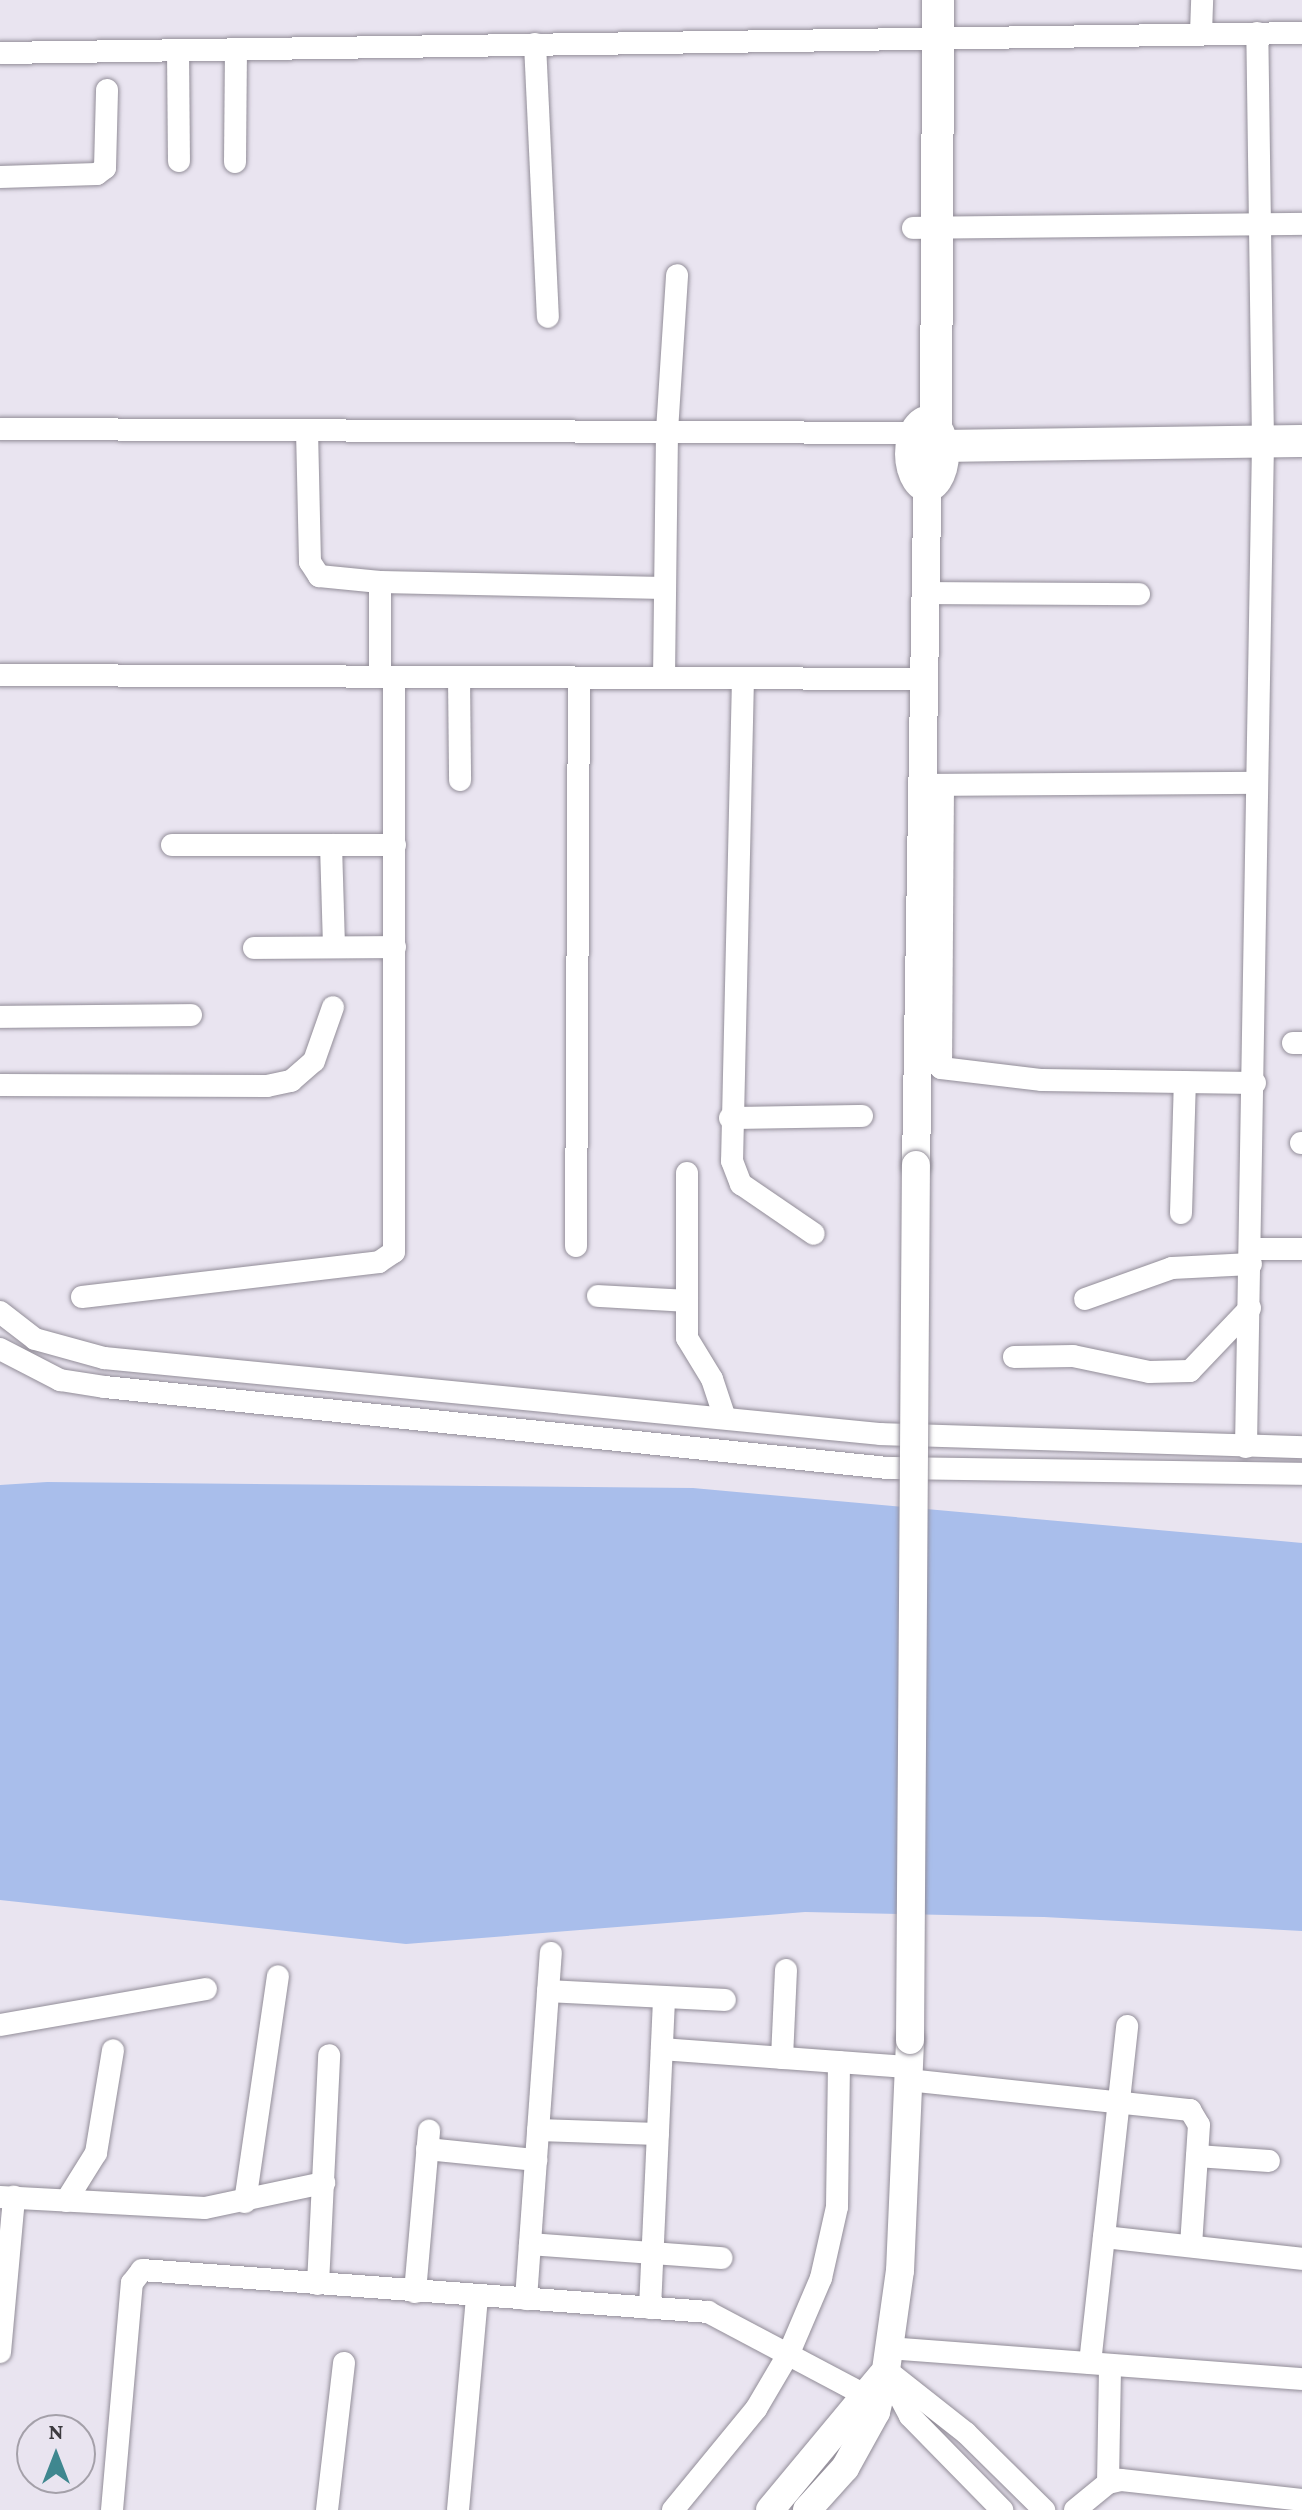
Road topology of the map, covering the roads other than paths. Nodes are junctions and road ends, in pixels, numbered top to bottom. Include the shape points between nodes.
1 (918, 0) edge
2 (938, 0) edge
3 (1202, 0) edge
4 (1201, 33) junction
5 (1257, 33) junction
6 (1302, 33) edge
7 (927, 36) junction
8 (535, 44) junction
9 (236, 49) junction
10 (178, 50) junction
11 (0, 53) edge
12 (107, 90) dead end
13 (179, 161) dead end
14 (235, 162) dead end
15 (0, 177) edge
16 (1302, 224) edge
17 (1261, 225) junction
18 (925, 228) junction
19 (677, 275) dead end
20 (548, 317) dead end
21 (1302, 419) edge
22 (0, 429) edge
23 (307, 430) junction
24 (667, 431) junction
25 (1262, 431) junction
26 (929, 434) junction
27 (1302, 441) edge
28 (380, 582) junction
29 (665, 588) junction
30 (925, 593) junction
31 (1139, 594) dead end
32 (0, 675) edge
33 (387, 677) junction
34 (459, 677) junction
35 (579, 678) junction
36 (664, 678) junction
37 (743, 678) junction
38 (924, 679) junction
39 (460, 780) dead end
40 (1256, 783) junction
41 (934, 785) junction
42 (172, 845) dead end
43 (331, 845) junction
44 (395, 845) junction
45 (334, 947) junction
46 (395, 947) junction
47 (254, 948) dead end
48 (333, 1007) dead end
49 (191, 1015) dead end
50 (0, 1017) edge
51 (1185, 1082) junction
52 (1255, 1083) junction
53 (0, 1085) edge
54 (862, 1116) dead end
55 (730, 1118) junction
56 (687, 1173) dead end
57 (1181, 1213) dead end
58 (814, 1234) dead end
59 (576, 1246) dead end
60 (1302, 1249) edge
61 (1251, 1256) junction
62 (598, 1296) dead end
63 (82, 1297) dead end
64 (1085, 1299) dead end
65 (687, 1301) junction
66 (1250, 1308) junction
67 (0, 1312) edge
68 (0, 1349) edge
69 (1014, 1357) dead end
70 (725, 1418) junction
71 (1246, 1447) junction
72 (1302, 1447) edge
73 (1302, 1474) edge
74 (551, 1953) dead end
75 (786, 1970) dead end
76 (278, 1976) dead end
77 (206, 1989) dead end
78 (548, 1991) junction
79 (664, 1997) junction
80 (725, 2000) dead end
81 (0, 2025) edge
82 (1127, 2026) dead end
83 (662, 2049) junction
84 (113, 2050) dead end
85 (329, 2055) dead end
86 (782, 2058) junction
87 (839, 2062) junction
88 (909, 2062) junction
89 (1119, 2101) junction
90 (538, 2130) junction
91 (658, 2134) junction
92 (1197, 2156) junction
93 (536, 2160) junction
94 (1269, 2161) dead end
95 (324, 2183) junction
96 (7, 2197) edge
97 (66, 2201) junction
98 (245, 2202) junction
99 (1104, 2237) junction
100 (530, 2244) junction
101 (1191, 2246) junction
102 (653, 2253) junction
103 (721, 2258) dead end
104 (1302, 2259) edge
105 (318, 2284) junction
106 (415, 2292) junction
107 (477, 2296) junction
108 (526, 2299) junction
109 (650, 2308) junction
110 (0, 2352) edge
111 (789, 2353) junction
112 (888, 2359) junction
113 (344, 2363) dead end
114 (1100, 2364) junction
115 (1302, 2379) edge
116 (865, 2395) junction
117 (1108, 2483) junction
118 (1302, 2499) edge
119 (112, 2510) edge
120 (327, 2510) edge
121 (458, 2510) edge
122 (673, 2510) edge
123 (770, 2510) edge
124 (807, 2510) edge
125 (1002, 2510) edge
126 (1044, 2510) edge
127 (1075, 2510) edge
128 (1301, 2510) edge

1 - 7 highway
2 - 7 highway
3 - 4 street
4 - 5 street
4 - 7 street
5 - 6 street
5 - 17 street
7 - 8 street
7 - 18 highway
8 - 9 street
8 - 20 street
9 - 10 street
9 - 14 street
10 - 11 street
10 - 13 street
12 - 15 street via 105,168 97,174
16 - 17 street
17 - 18 street
17 - 25 street
18 - 26 highway
19 - 24 street
21 - 25 highway
22 - 23 street
23 - 24 street
23 - 28 street via 312,569 319,576
24 - 26 street
24 - 29 street
25 - 26 highway
25 - 27 highway
25 - 40 street
26 - 30 main road
28 - 29 street
28 - 33 street
29 - 36 street
30 - 31 street
30 - 38 main road
32 - 33 street
33 - 34 street
33 - 44 street
34 - 35 street
34 - 39 street
35 - 36 street
35 - 59 street
36 - 37 street
37 - 38 street
37 - 55 street
38 - 41 main road
40 - 41 street
40 - 52 street
41 - 51 street via 941,1068 1042,1080
41 - 88 main road, bridge via 916,1165
42 - 43 street
43 - 44 street
43 - 45 street
44 - 46 street
45 - 46 street
45 - 47 street
46 - 63 street via 396,1240 389,1258
48 - 53 street via 314,1061 291,1081 267,1086
49 - 50 street
51 - 52 street
51 - 57 street
52 - 61 street
54 - 55 street
55 - 58 street via 732,1161 741,1184
56 - 65 street
60 - 61 street
61 - 64 street via 1172,1268
61 - 66 street
62 - 65 street
65 - 70 street via 687,1338 712,1379
66 - 69 street via 1190,1371 1149,1372 1073,1356
66 - 71 street
67 - 70 street via 35,1339 104,1358
68 - 73 street via 60,1380 105,1387 887,1468
70 - 71 street via 881,1434
71 - 72 street
74 - 78 street
75 - 86 street
76 - 98 street
77 - 81 street
78 - 79 street
78 - 90 street
79 - 80 street
79 - 83 street
82 - 89 street
83 - 86 street
83 - 91 street
84 - 97 street via 96,2153
85 - 95 street
86 - 87 street
87 - 88 street
87 - 111 street via 837,2207 821,2278
88 - 89 street
88 - 112 main road via 900,2271
89 - 92 street via 1190,2110 1199,2125
89 - 99 street
90 - 91 street
90 - 93 street
91 - 102 street
92 - 94 street
92 - 101 street
93 - 100 street
93 - 106 street via 428,2140
95 - 98 street
95 - 105 street
96 - 97 street
96 - 110 street
97 - 98 street via 205,2208
99 - 101 street
99 - 114 street
100 - 102 street
100 - 108 street
101 - 104 street
102 - 103 street
102 - 109 street
105 - 106 street
105 - 119 street via 159,2269 134,2274
106 - 107 street
107 - 108 street
107 - 121 street
108 - 109 street
109 - 111 street via 722,2316
111 - 116 street
111 - 122 street via 725,2450
112 - 114 street
112 - 116 main road
112 - 124 main road via 876,2412 845,2468
112 - 125 street via 910,2416
112 - 126 street
113 - 120 street
114 - 115 street
114 - 117 street
116 - 123 main road
117 - 118 street via 1121,2480
117 - 127 street
118 - 128 street

